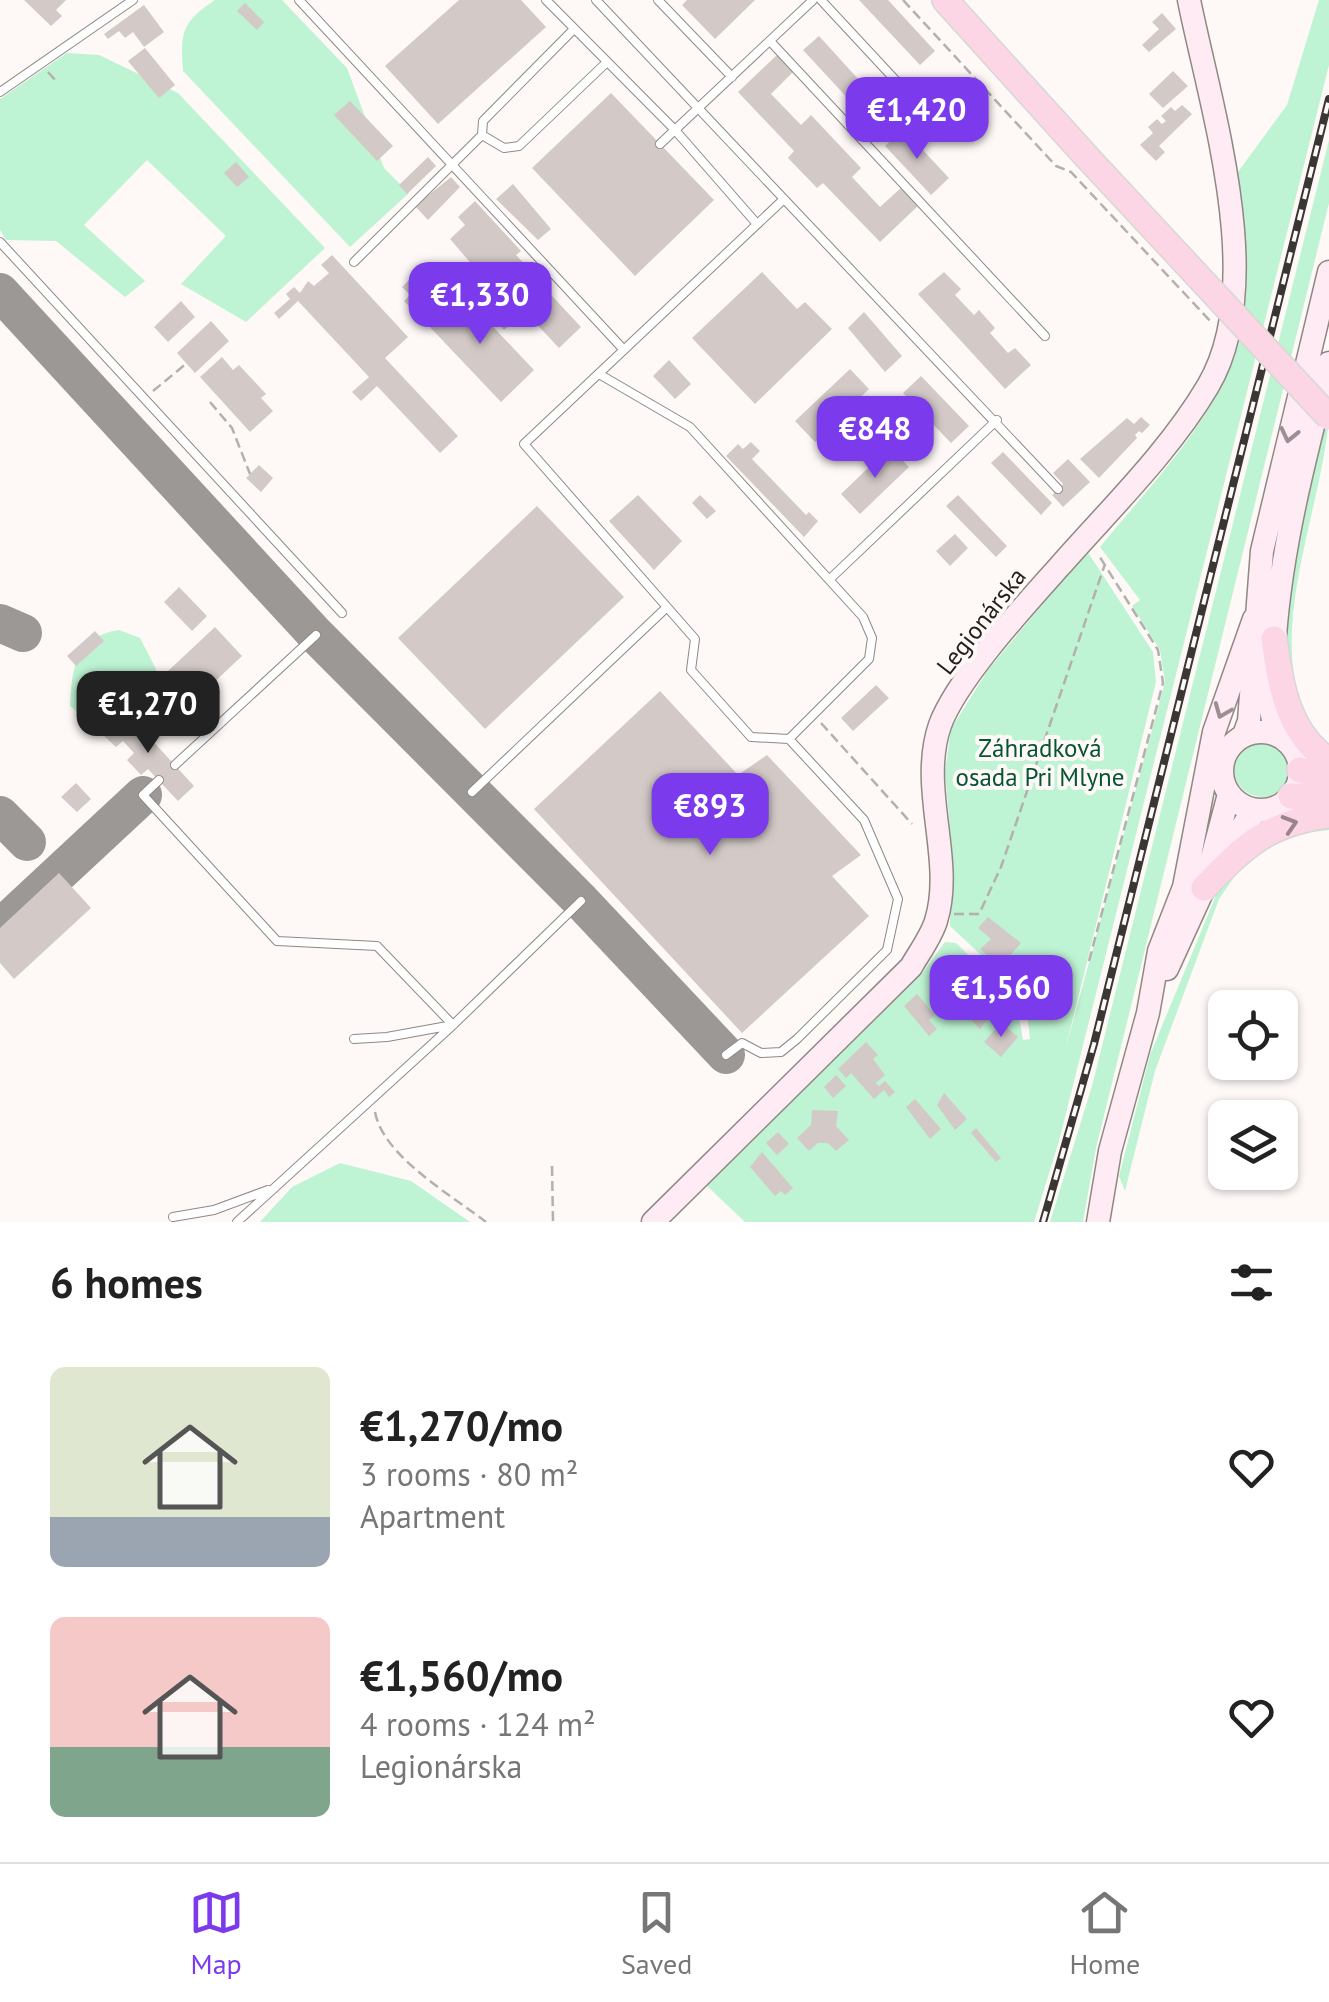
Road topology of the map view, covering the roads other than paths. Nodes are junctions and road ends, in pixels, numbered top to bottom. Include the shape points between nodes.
1 (133, 0) edge
2 (299, 0) edge
3 (546, 0) edge
4 (596, 0) edge
5 (658, 0) edge
6 (817, 0) edge
7 (945, 0) edge
8 (1189, 0) edge
9 (574, 30) junction
10 (770, 41) junction
11 (607, 62) junction
12 (732, 77) junction
13 (899, 84) dead end
14 (0, 92) edge
15 (698, 108) junction
16 (675, 130) junction
17 (482, 135) junction
18 (660, 144) dead end
19 (452, 164) junction
20 (784, 199) junction
21 (758, 224) junction
22 (0, 242) edge
23 (354, 262) dead end
24 (1329, 272) edge
25 (1046, 336) dead end
26 (624, 350) junction
27 (1329, 363) edge
28 (600, 374) junction
29 (1329, 417) edge
30 (997, 420) junction
31 (1058, 489) dead end
32 (832, 578) junction
33 (667, 607) junction
34 (342, 613) dead end
35 (1254, 619) junction
36 (316, 634) dead end
37 (1274, 640) junction
38 (1244, 735) junction
39 (1277, 735) junction
40 (789, 739) junction
41 (1329, 761) edge
42 (175, 765) dead end
43 (1300, 770) junction
44 (158, 780) dead end
45 (1329, 780) edge
46 (472, 792) dead end
47 (1229, 794) junction
48 (1291, 796) junction
49 (1329, 798) edge
50 (1258, 810) junction
51 (1329, 815) edge
52 (1204, 888) junction
53 (581, 901) dead end
54 (1148, 1013) junction
55 (453, 1025) junction
56 (354, 1038) dead end
57 (726, 1055) dead end
58 (276, 1186) junction
59 (1104, 1211) edge
60 (173, 1217) dead end
61 (236, 1222) edge
62 (654, 1222) edge

1 - 14 lane
2 - 19 lane
3 - 9 lane
4 - 15 lane
5 - 12 lane
6 - 10 lane
6 - 13 lane
7 - 29 main road, bridge
8 - 62 main road, Legionárska via 1232,216 1234,300 1209,384 1011,622 940,724 932,766 940,898 936,923 910,967
9 - 11 lane
9 - 17 lane via 483,121
10 - 12 lane
10 - 25 lane
11 - 16 lane
11 - 17 lane via 519,146 504,148
12 - 15 lane
15 - 16 lane
15 - 20 lane
16 - 18 lane
16 - 21 lane
17 - 19 lane
19 - 23 lane
19 - 26 lane
20 - 21 lane
20 - 30 lane
21 - 26 lane
22 - 34 lane
24 -> 35 main road via 1262,551
26 - 28 lane
27 - 37 main road via 1278,585
28 - 32 lane via 690,427
28 - 33 lane via 524,444
30 - 31 lane
30 - 32 lane
32 - 40 lane via 863,616 872,638 869,660
33 - 40 lane via 696,640 691,670 751,737
33 - 46 lane
35 - 38 main road
35 -> 54 main road via 1214,732 1184,887 1159,951
36 - 42 lane
37 - 39 main road via 1269,701
37 - 41 main road via 1289,714
38 - 39 main road
38 - 47 main road via 1222,761
39 - 43 main road via 1294,749
40 - 57 lane via 864,820 898,898 888,950 780,1052 761,1053 742,1043
43 - 45 main road
43 - 48 main road
44 - 55 lane via 142,795 276,941 377,946
47 - 50 main road
47 - 52 main road
48 - 49 main road
48 - 50 main road
50 - 52 main road
52 -> 51 main road via 1263,834
52 - 54 main road
53 - 55 lane
54 - 59 main road via 1125,1089
55 - 56 lane
55 - 58 lane
58 - 60 lane via 214,1210
58 - 61 lane

